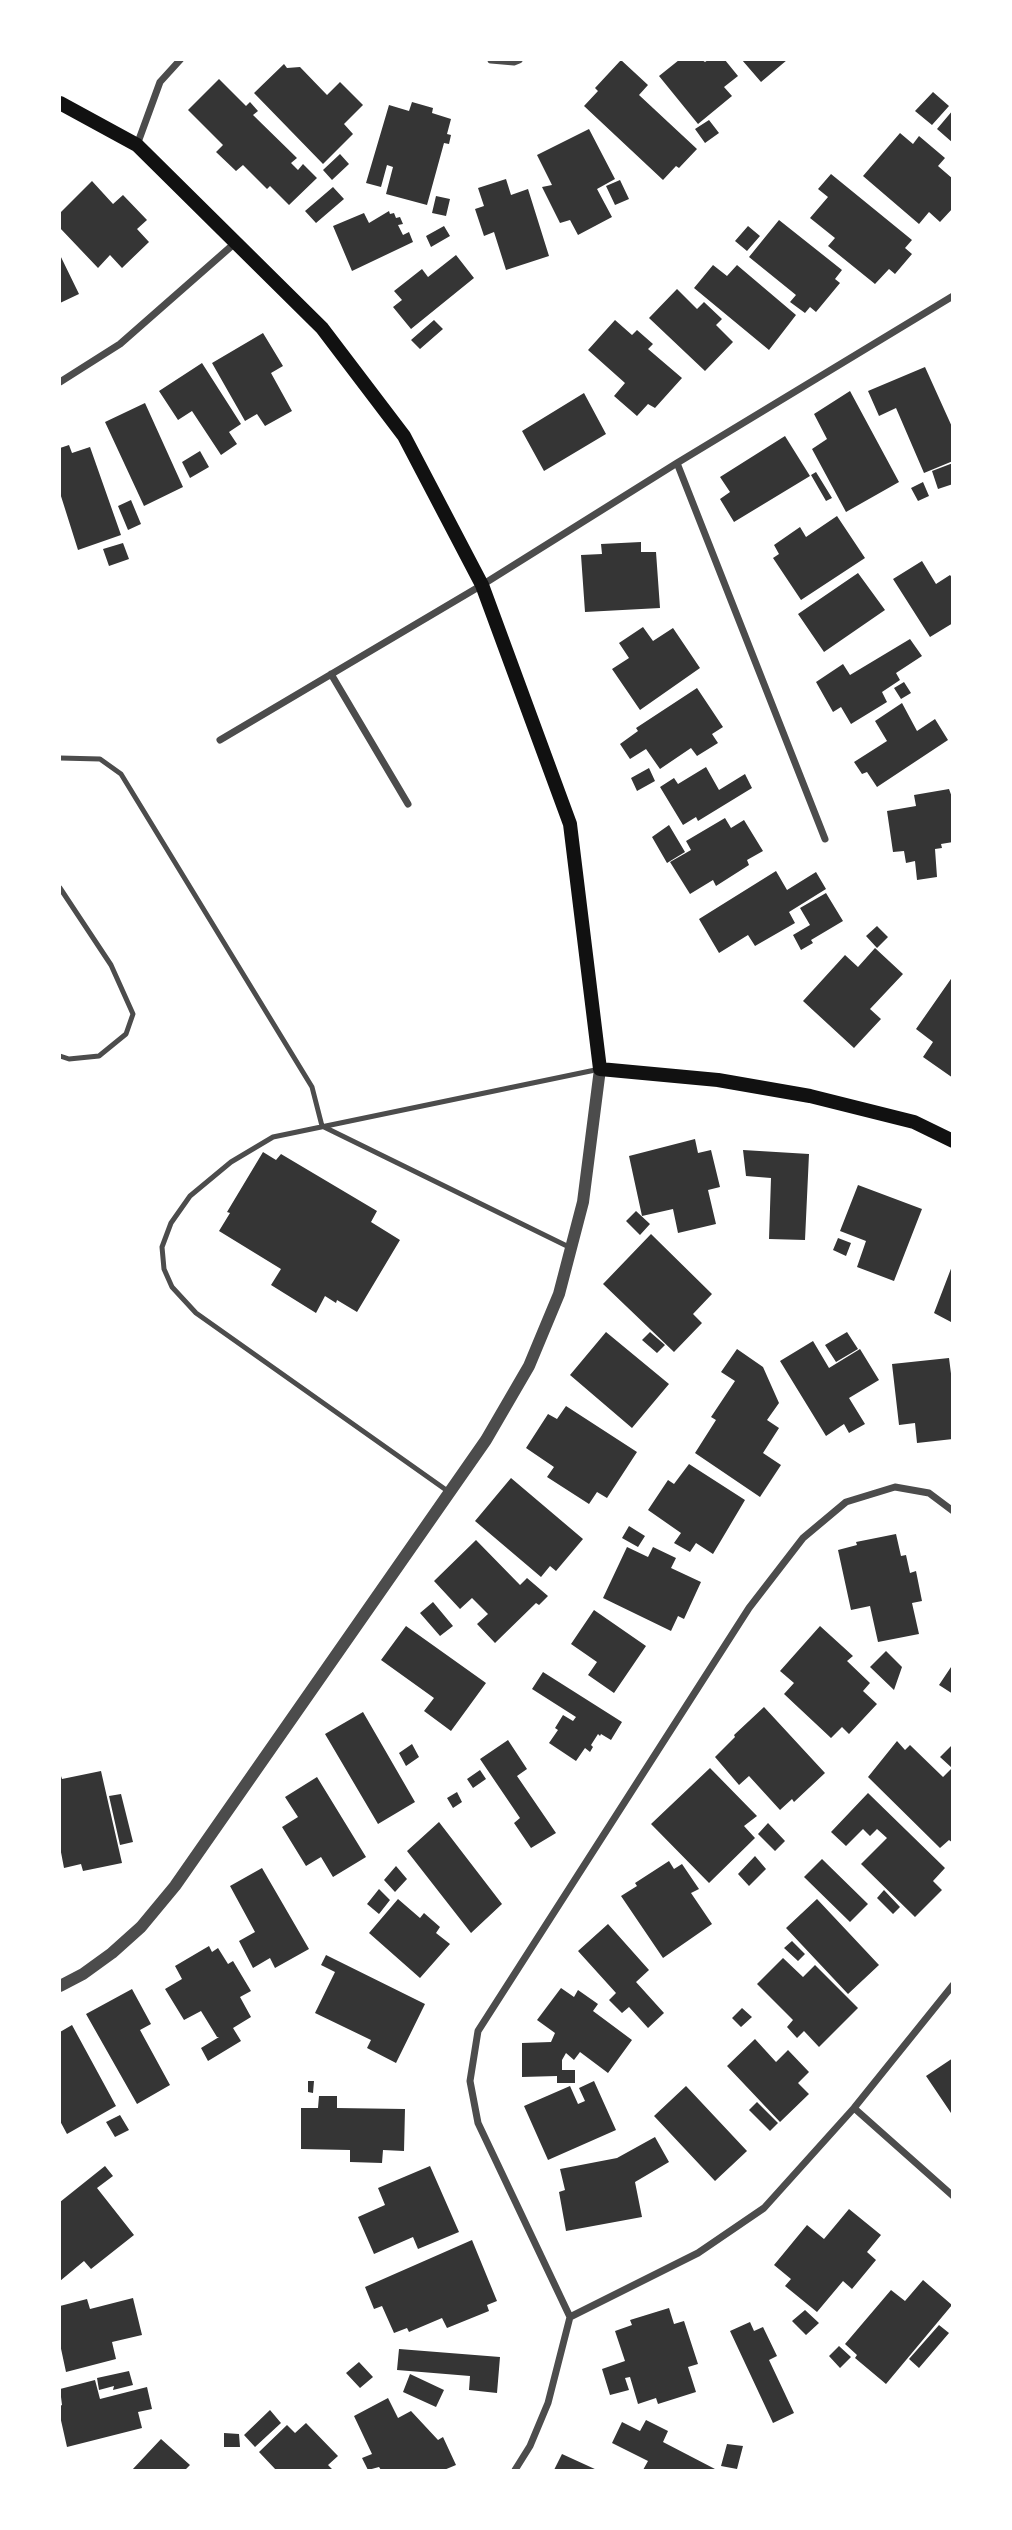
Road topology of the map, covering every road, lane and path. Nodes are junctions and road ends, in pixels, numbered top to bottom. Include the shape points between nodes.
1 (180, 60) edge
2 (491, 60) edge
3 (519, 60) edge
4 (60, 103) edge
5 (137, 145) junction
6 (236, 243) junction
7 (953, 296) edge
8 (60, 382) edge
9 (677, 463) junction
10 (482, 585) junction
11 (331, 674) junction
12 (220, 740) dead end
13 (60, 758) edge
14 (408, 804) dead end
15 (825, 839) dead end
16 (60, 888) edge
17 (60, 1056) edge
18 (600, 1069) junction
19 (322, 1126) junction
20 (953, 1141) edge
21 (571, 1248) junction
22 (449, 1492) junction
23 (953, 1511) edge
24 (953, 1985) edge
25 (60, 1986) edge
26 (854, 2108) junction
27 (953, 2196) edge
28 (570, 2317) junction
29 (515, 2470) edge

1 - 5 street via 160,82
2 - 3 street
4 - 5 main road
5 - 6 main road
6 - 8 street via 120,344
6 - 10 main road via 322,328 404,436
7 - 9 street
9 - 10 street
9 - 15 street
10 - 11 street
10 - 18 main road via 570,824
11 - 12 street
11 - 14 street
13 - 19 lane via 100,758 121,774 312,1087
16 - 17 lane via 111,965 133,1014 126,1034 99,1056
18 - 19 lane
18 - 20 main road via 718,1080 810,1096 914,1122
18 - 21 street via 583,1202
19 - 21 lane
19 - 22 lane via 273,1137 231,1162 190,1196 171,1223 162,1247 164,1269 196,1313
21 - 22 street via 559,1294 529,1366
22 - 25 street via 174,1886 141,1927 112,1953
23 - 28 street via 929,1493 895,1487 846,1502 803,1538 749,1608 478,2031 470,2081 478,2123
24 - 26 street
26 - 27 street
26 - 28 street via 764,2208 698,2253
28 - 29 street via 548,2403

